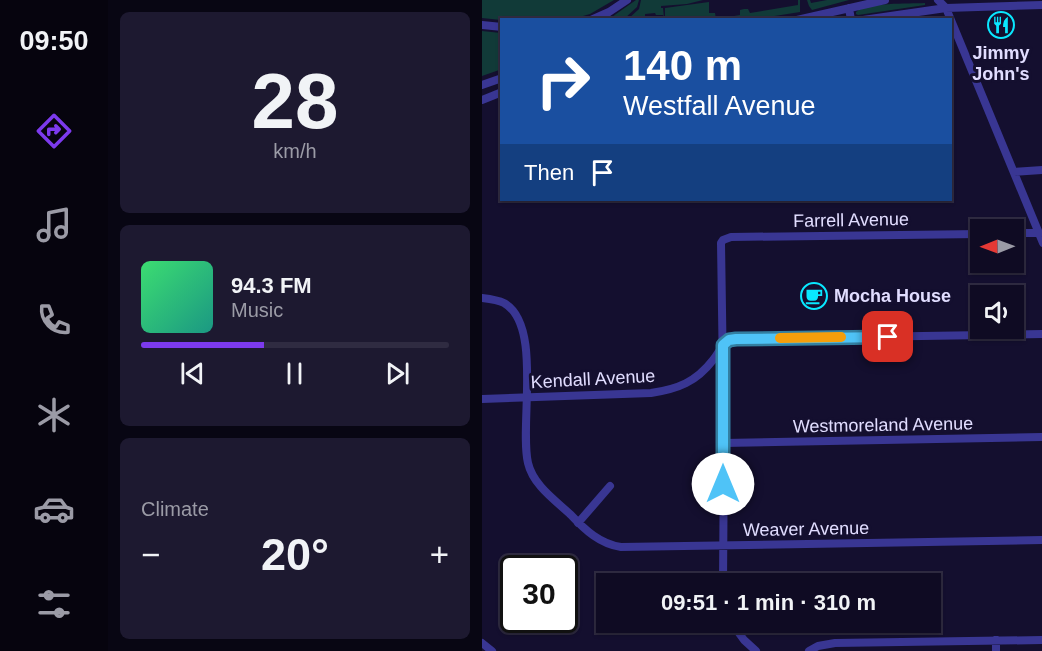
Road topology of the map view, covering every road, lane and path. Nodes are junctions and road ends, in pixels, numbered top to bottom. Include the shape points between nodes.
1 (627, 0) edge
2 (885, 0) edge
3 (938, 0) edge
4 (946, 4) edge
5 (1043, 4) edge
6 (849, 8) junction
7 (596, 18) edge
8 (806, 18) edge
9 (851, 18) edge
10 (872, 18) edge
11 (952, 18) edge
12 (952, 19) edge
13 (482, 25) edge
14 (500, 27) edge
15 (500, 79) edge
16 (482, 85) edge
17 (500, 93) edge
18 (482, 100) edge
19 (1043, 170) edge
20 (1013, 172) junction
21 (1024, 233) edge
22 (1039, 233) junction
23 (970, 234) edge
24 (1043, 243) edge
25 (482, 298) edge
26 (1043, 334) edge
27 (723, 345) junction
28 (527, 398) junction
29 (482, 399) edge
30 (1043, 437) edge
31 (724, 443) junction
32 (610, 486) dead end
33 (578, 522) junction
34 (1043, 540) edge
35 (723, 545) junction
36 (723, 573) edge
37 (739, 633) edge
38 (996, 640) junction
39 (1043, 640) edge
40 (482, 643) edge
41 (895, 647) edge
42 (492, 651) edge
43 (756, 651) edge
44 (809, 651) edge
45 (996, 651) edge

1 - 7 street
2 - 6 street
3 - 4 street
4 - 5 street
4 - 10 street
4 - 11 street
6 - 8 street
6 - 9 street
12 - 20 street
13 - 14 street
15 - 16 street
17 - 18 street
19 - 20 street
20 - 22 street
21 - 22 street
22 - 24 street
23 - 27 street, Farrell Avenue via 723,240
25 - 28 street, Weaver Avenue via 504,303 519,318 524,332
26 - 27 street via 736,339
27 - 28 street, Kendall Avenue via 713,361 678,388 652,393
27 - 31 street
28 - 29 street, Kendall Avenue
28 - 33 street, Weaver Avenue via 525,445 530,471
30 - 31 street, Westmoreland Avenue
31 - 35 street
32 - 33 street
33 - 35 street, Weaver Avenue via 613,546
34 - 35 street, Weaver Avenue
35 - 36 street
37 - 43 street
38 - 39 street
38 - 41 street
38 - 45 street
40 - 42 street
41 - 44 street via 835,643

